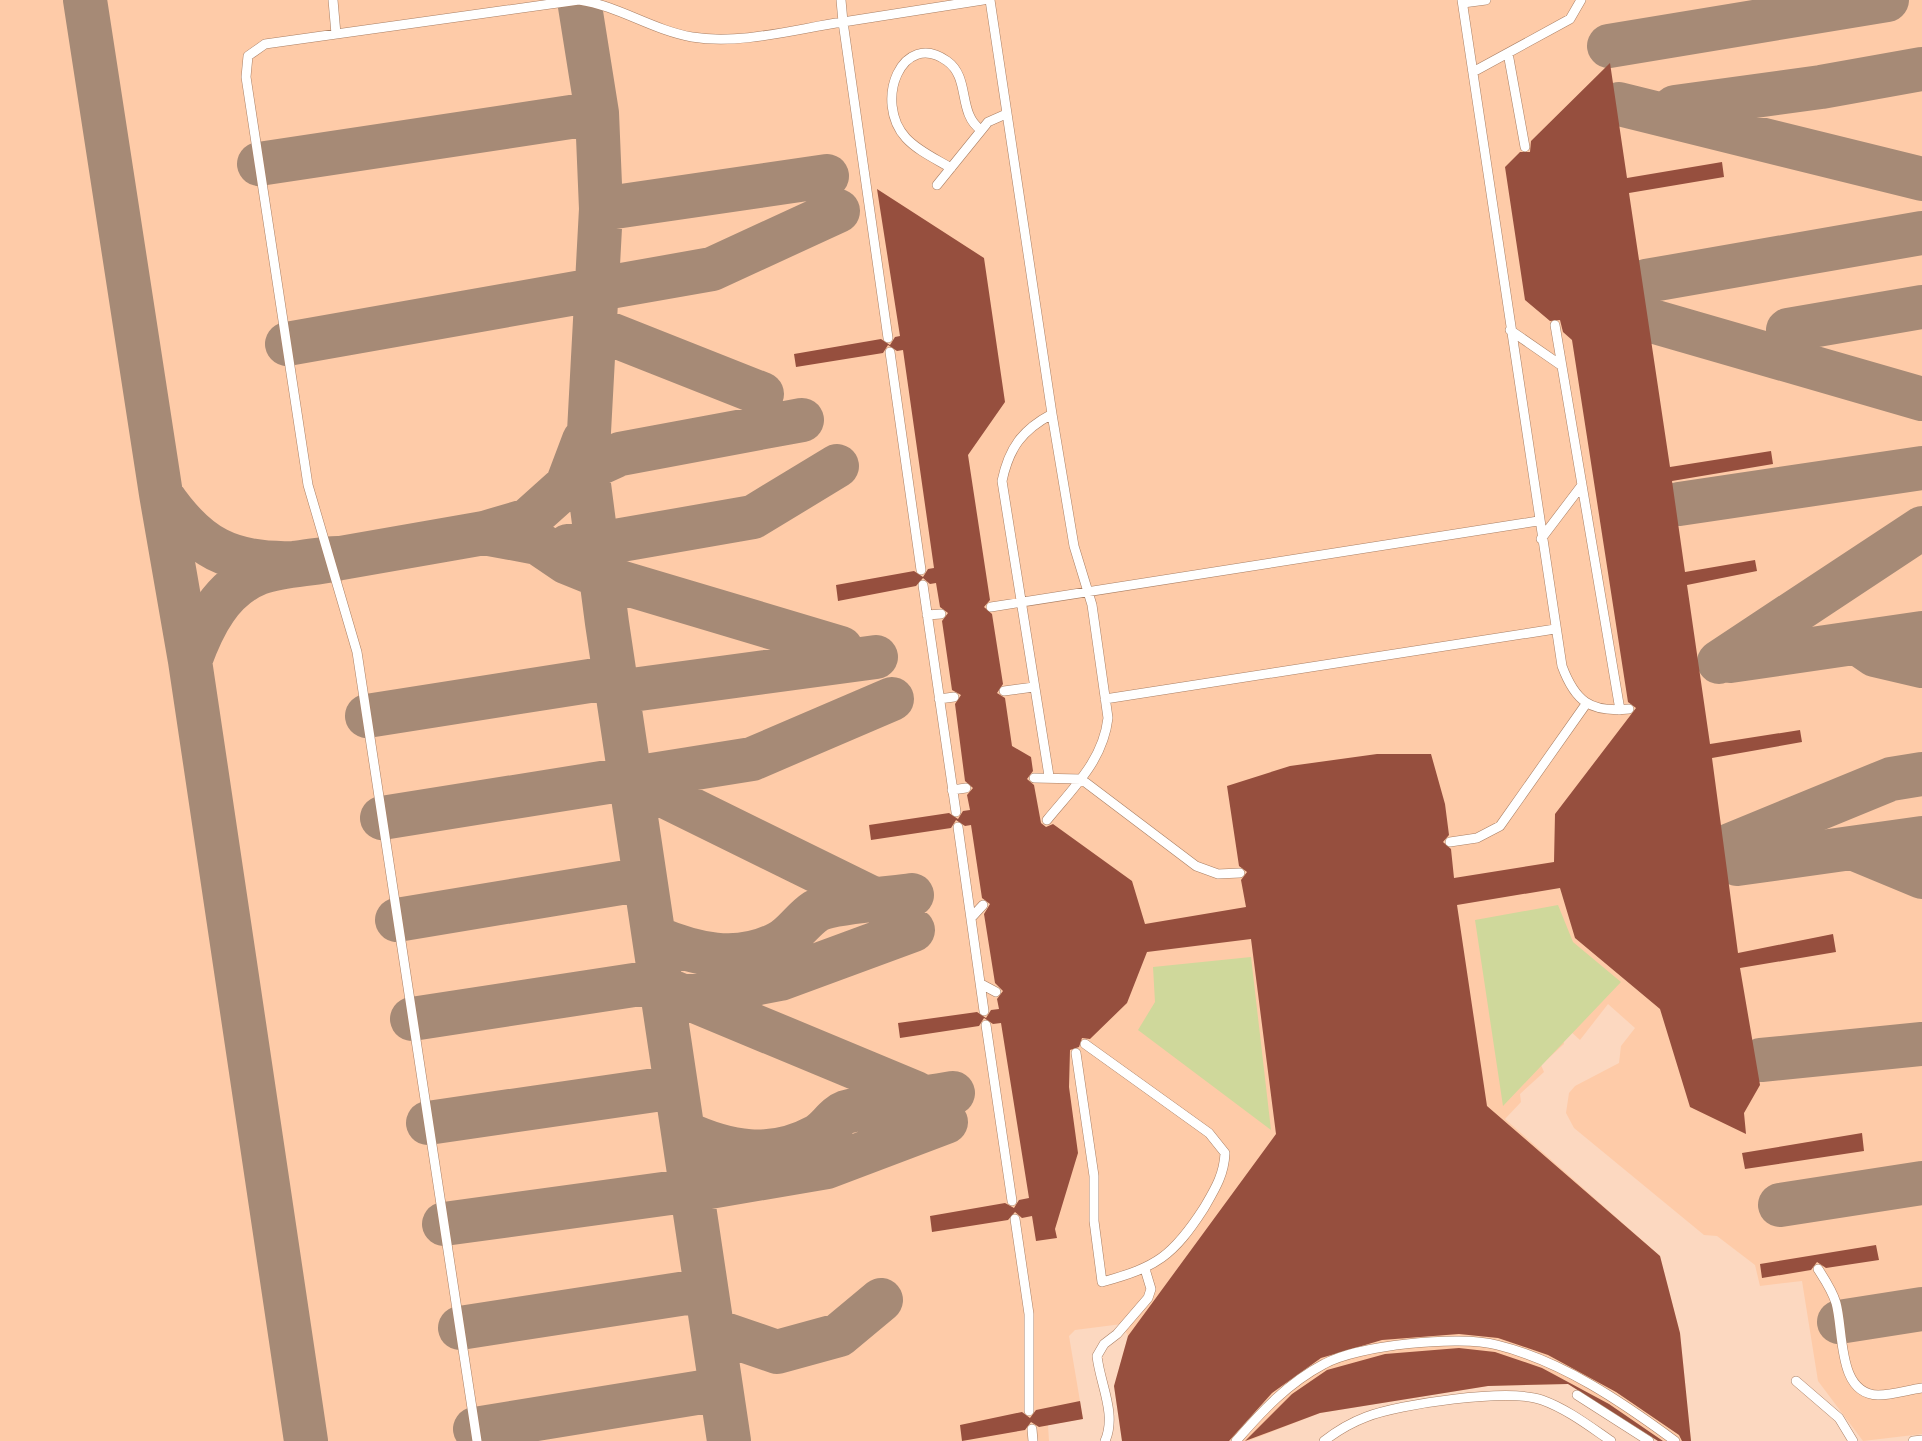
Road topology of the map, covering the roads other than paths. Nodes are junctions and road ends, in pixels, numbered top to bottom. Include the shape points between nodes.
1 (333, 0) edge
2 (841, 0) edge
3 (983, 0) edge
4 (990, 0) edge
5 (1486, 0) edge
6 (1580, 0) edge
7 (1463, 2) edge
8 (843, 22) junction
9 (336, 34) junction
10 (1508, 53) junction
11 (1473, 72) junction
12 (1006, 114) junction
13 (981, 130) junction
14 (1525, 147) dead end
15 (951, 168) junction
16 (937, 186) dead end
17 (1555, 326) dead end
18 (1510, 330) junction
19 (888, 338) dead end
20 (890, 352) dead end
21 (1562, 366) junction
22 (1052, 414) junction
23 (1582, 485) junction
24 (1538, 521) junction
25 (1541, 539) junction
26 (921, 570) dead end
27 (923, 585) dead end
28 (1089, 592) junction
29 (1020, 603) junction
30 (991, 607) dead end
31 (941, 614) dead end
32 (927, 615) junction
33 (1555, 629) junction
34 (1034, 687) junction
35 (1004, 691) dead end
36 (954, 697) dead end
37 (939, 699) junction
38 (1105, 699) junction
39 (1586, 704) junction
40 (1049, 776) junction
41 (1034, 778) dead end
42 (1081, 779) junction
43 (966, 788) dead end
44 (952, 790) junction
45 (956, 812) dead end
46 (1046, 820) dead end
47 (958, 827) dead end
48 (1450, 842) dead end
49 (1240, 873) dead end
50 (983, 905) dead end
51 (971, 918) junction
52 (981, 984) junction
53 (996, 992) dead end
54 (984, 1011) dead end
55 (986, 1025) dead end
56 (1085, 1044) dead end
57 (1076, 1053) dead end
58 (1012, 1201) dead end
59 (1015, 1219) dead end
60 (1145, 1269) junction
61 (1818, 1269) dead end
62 (1796, 1381) dead end
63 (1922, 1388) edge
64 (1577, 1395) dead end
65 (1030, 1411) dead end
66 (1032, 1429) dead end
67 (1922, 1440) edge
68 (477, 1441) edge
69 (1033, 1441) edge
70 (1105, 1441) edge
71 (1236, 1441) edge
72 (1324, 1441) edge
73 (1611, 1441) edge
74 (1649, 1441) edge
75 (1675, 1441) edge
76 (1853, 1441) edge
77 (1913, 1441) edge

1 - 9 lane
2 - 8 lane
3 - 8 lane
4 - 12 lane
5 - 7 lane
6 - 10 lane via 1570,19
7 - 11 lane
8 - 9 lane via 725,39 693,37 607,5 579,0
8 - 19 lane
9 - 68 lane via 255,48 248,56 246,77 308,485 357,652
10 - 11 lane
10 - 14 lane
11 - 18 lane
12 - 13 lane
12 - 22 lane
13 - 15 lane
13 - 15 lane via 970,119 956,69 945,59 930,54 902,64 893,77 891,93 897,125 912,144
15 - 16 lane
17 - 21 lane
18 - 21 lane
18 - 24 lane
20 - 26 lane
21 - 23 lane
22 - 28 lane via 1074,546
22 - 29 lane via 1032,424 1017,440 1006,459 1002,481
23 - 25 lane
23 - 39 lane via 1625,709
24 - 25 lane
24 - 28 lane
25 - 33 lane
27 - 32 lane
28 - 29 lane
28 - 38 lane
29 - 30 lane
29 - 34 lane
31 - 32 lane
32 - 37 lane
33 - 38 lane
33 - 39 lane via 1570,688
34 - 35 lane
34 - 40 lane
36 - 37 lane
37 - 44 lane
38 - 42 lane via 1106,735 1101,751
39 - 48 lane via 1500,826 1477,838
40 - 41 lane
40 - 42 lane
42 - 46 lane
42 - 49 lane via 1196,866 1218,874
43 - 44 lane
44 - 45 lane
47 - 51 lane
50 - 51 lane
51 - 52 lane
52 - 53 lane
52 - 54 lane
55 - 58 lane
56 - 60 lane via 1209,1133 1225,1153 1219,1184 1182,1241
57 - 60 lane via 1094,1176 1102,1282
59 - 65 lane via 1029,1314
60 - 70 lane via 1151,1289 1148,1298 1097,1356 1109,1414
61 - 63 lane via 1836,1303 1852,1380 1876,1395
62 - 76 lane via 1839,1418
64 - 74 lane
66 - 69 lane
67 - 77 lane
71 - 75 lane via 1284,1389 1326,1362 1390,1346 1446,1339 1497,1344 1550,1366 1623,1402
72 - 73 lane via 1368,1416 1425,1404 1519,1396 1540,1399 1568,1412

